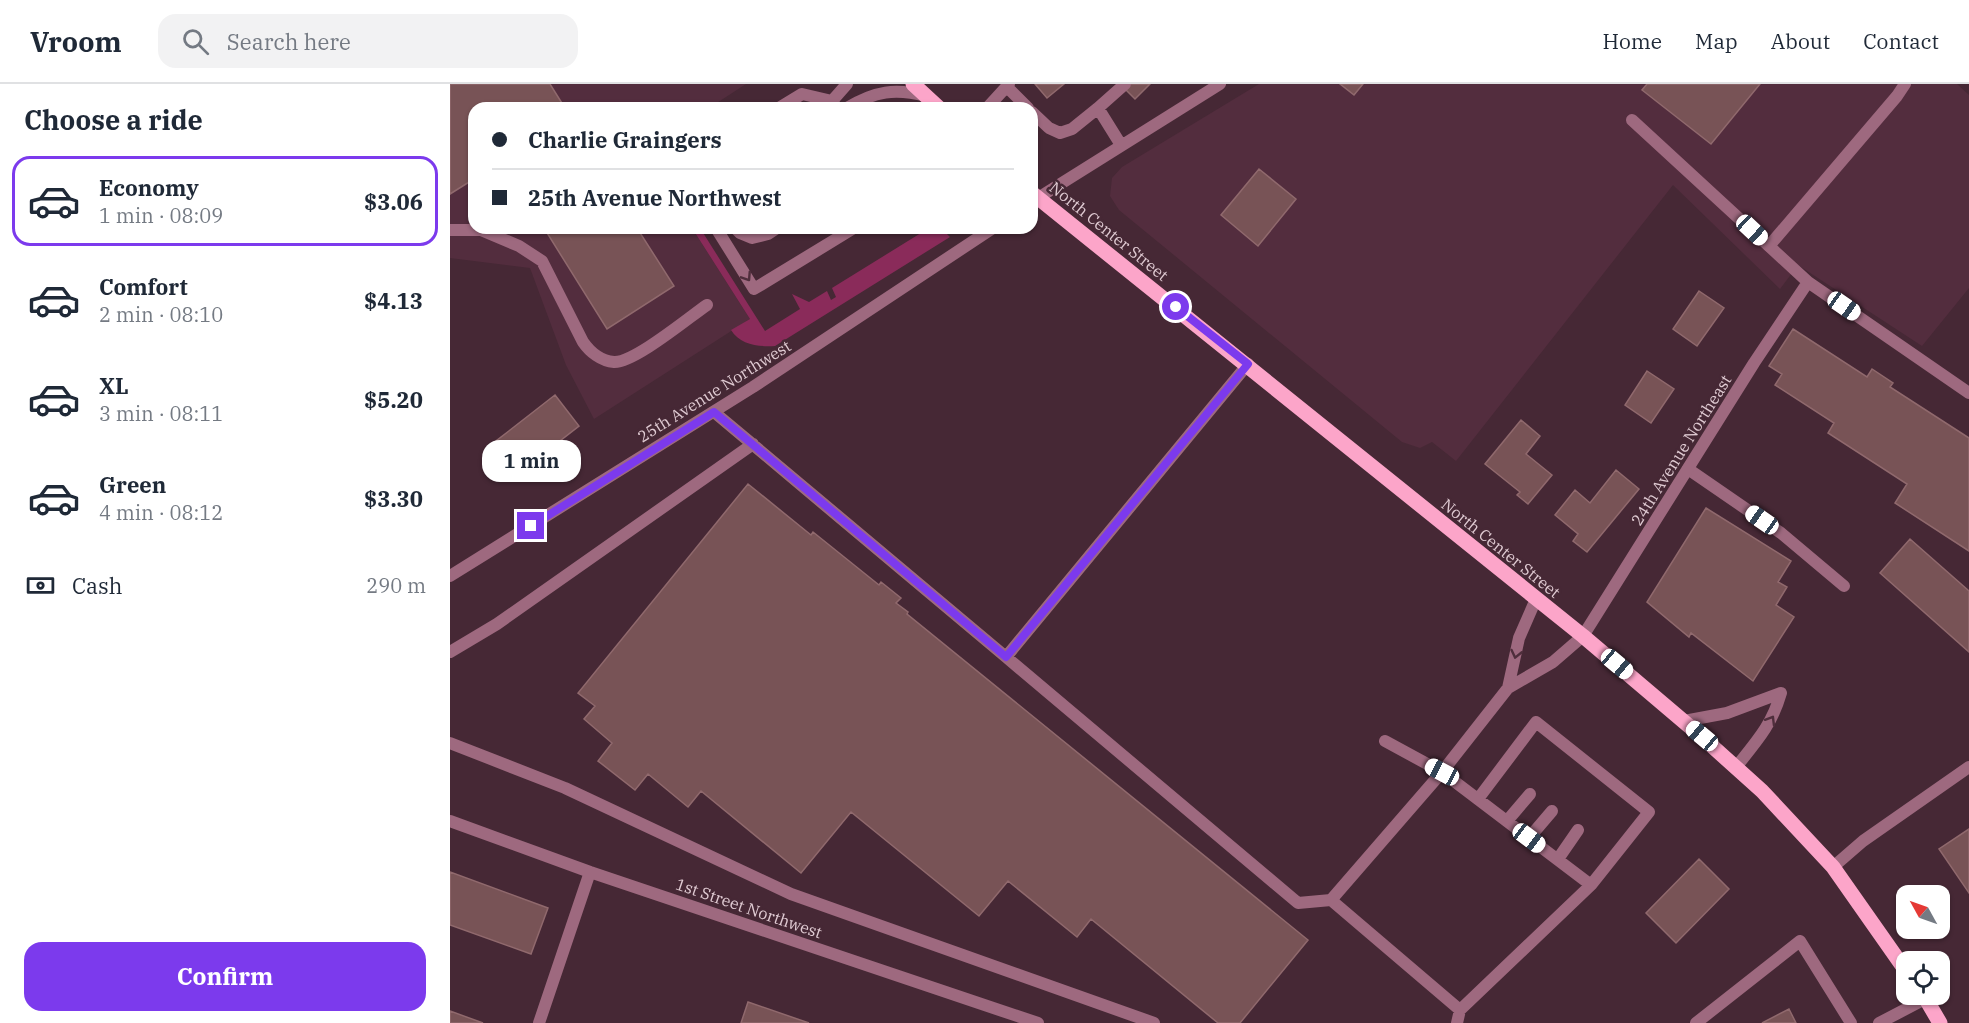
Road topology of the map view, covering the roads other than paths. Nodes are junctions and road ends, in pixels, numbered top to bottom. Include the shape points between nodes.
1 (847, 84) edge
2 (913, 84) edge
3 (1125, 84) edge
4 (1220, 84) edge
5 (1905, 84) edge
6 (1008, 86) edge
7 (926, 96) junction
8 (789, 102) edge
9 (828, 102) edge
10 (836, 102) edge
11 (857, 102) edge
12 (932, 102) edge
13 (993, 102) edge
14 (1023, 102) edge
15 (1098, 108) junction
16 (1038, 118) edge
17 (1632, 120) dead end
18 (1121, 145) junction
19 (1038, 195) edge
20 (1038, 200) edge
21 (450, 230) edge
22 (468, 230) edge
23 (490, 234) edge
24 (720, 234) edge
25 (742, 234) edge
26 (768, 234) edge
27 (844, 234) edge
28 (984, 234) edge
29 (1769, 246) junction
30 (1808, 282) junction
31 (707, 305) dead end
32 (1248, 364) junction
33 (1969, 393) edge
34 (714, 412) junction
35 (753, 444) junction
36 (1688, 469) junction
37 (450, 576) edge
38 (1844, 586) dead end
39 (1536, 599) junction
40 (1583, 636) junction
41 (450, 652) edge
42 (1006, 657) junction
43 (1508, 688) junction
44 (1684, 721) junction
45 (1385, 741) dead end
46 (450, 743) edge
47 (1736, 767) junction
48 (1969, 767) edge
49 (1442, 772) junction
50 (1530, 794) dead end
51 (1478, 799) junction
52 (1552, 811) dead end
53 (450, 821) edge
54 (1507, 821) junction
55 (1578, 830) dead end
56 (1529, 838) junction
57 (1558, 859) junction
58 (1833, 867) junction
59 (590, 872) junction
60 (1591, 885) junction
61 (1331, 900) junction
62 (1896, 957) edge
63 (1910, 1005) edge
64 (1929, 1005) edge
65 (1460, 1010) junction
66 (539, 1023) edge
67 (1038, 1023) edge
68 (1154, 1023) edge
69 (1457, 1023) edge
70 (1696, 1023) edge
71 (1851, 1023) edge
72 (1879, 1023) edge
73 (1940, 1023) edge

1 - 10 street
2 - 7 main road
3 - 15 street
4 - 18 street
5 - 29 street
6 - 13 street
6 - 14 street
7 - 11 street via 898,91
7 - 12 main road
8 - 9 street via 802,94
15 - 16 street via 1072,129 1060,133
15 - 18 street
17 - 29 street
18 - 19 street
20 - 32 main road, North Center Street
21 - 22 street
23 - 31 street via 542,261 583,342 601,358 615,362 631,358
24 -> 27 street via 754,289
25 - 26 street via 752,238
28 - 34 street, 25th Avenue Northwest
29 - 30 street
30 - 33 street
30 - 36 street, 24th Avenue Northeast
32 - 39 main road, North Center Street
32 - 42 street
34 - 35 street
34 - 37 street, 25th Avenue Northwest
35 - 41 street via 497,624
35 - 42 street
36 - 38 street via 1781,533
36 - 40 street, 24th Avenue Northeast
39 - 40 main road, North Center Street
39 -> 43 street via 1519,638
40 - 43 street, 24th Avenue Northeast via 1553,662
40 - 44 main road, North Center Street
42 - 61 street via 1298,903
43 - 49 street
44 - 47 main road, North Center Street
47 -> 44 street via 1775,714 1781,693 1727,713
45 - 49 street
46 - 68 street via 565,788 791,894
47 - 58 main road, North Center Street
48 - 58 street via 1863,841
49 - 51 street
49 - 61 street
50 - 54 street
51 - 54 street
51 - 60 street via 1536,722 1565,753 1611,790 1649,812
52 - 56 street
53 - 59 street, 1st Street Northwest
54 - 56 street
55 - 57 street
56 - 57 street
57 - 60 street
58 - 62 main road, North Center Street
59 - 66 street
59 - 67 street, 1st Street Northwest
60 - 65 street
61 - 65 street
63 - 72 street
64 - 73 main road
65 - 69 street
70 - 71 street via 1800,941

